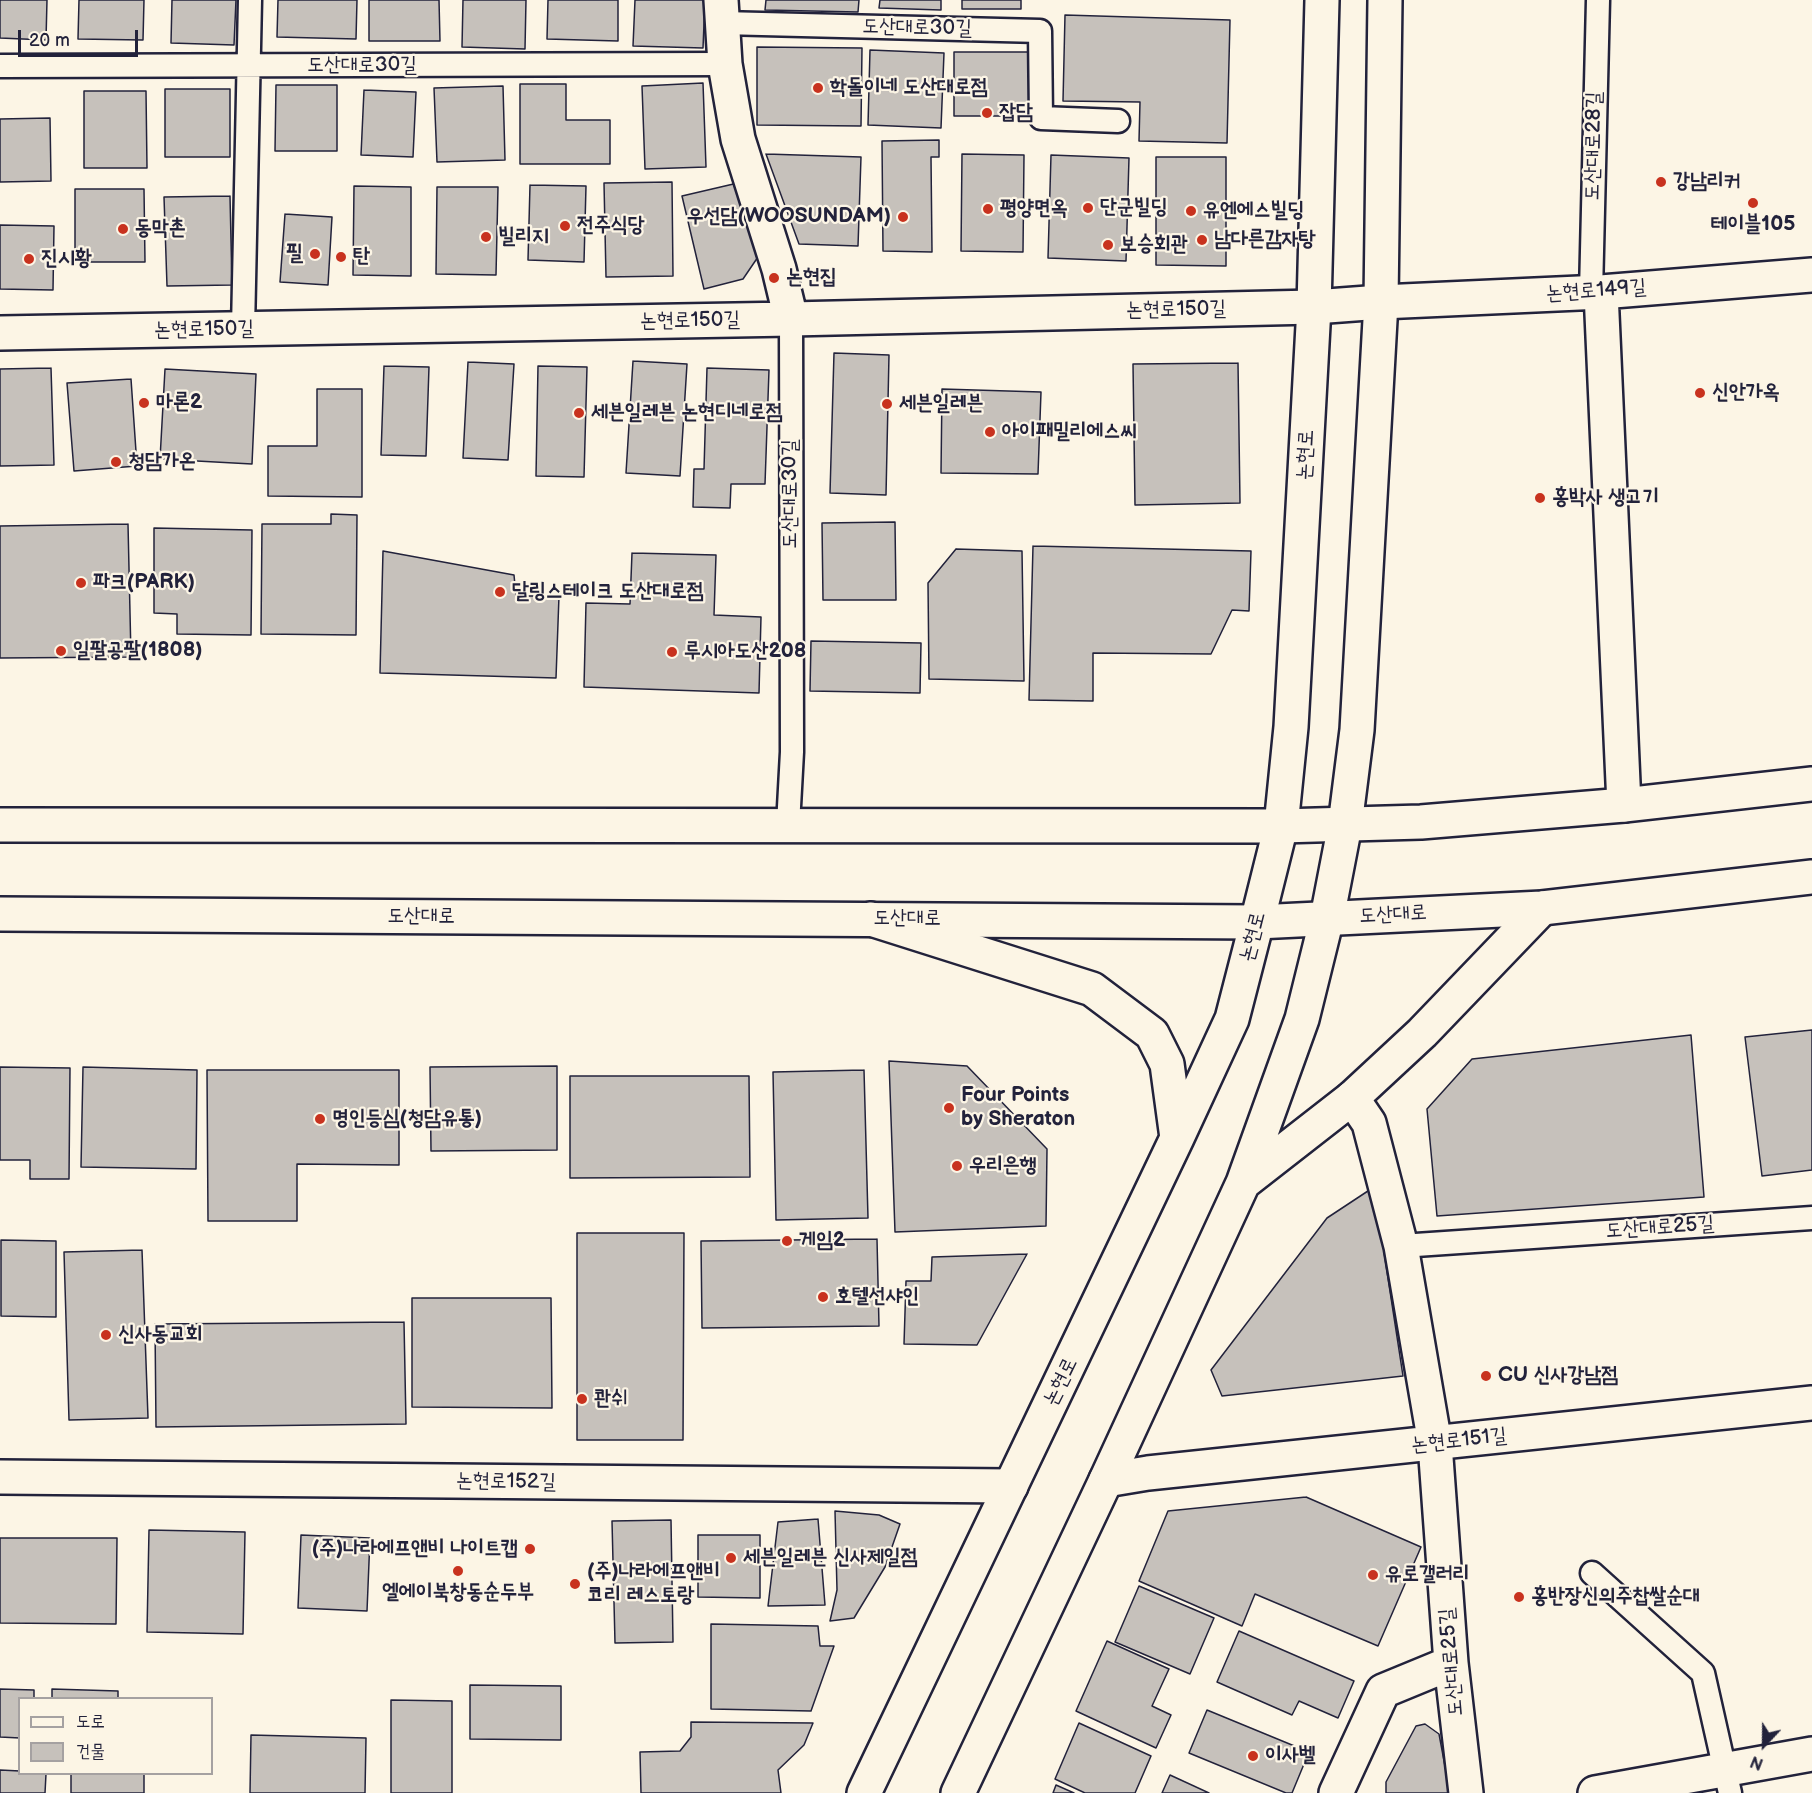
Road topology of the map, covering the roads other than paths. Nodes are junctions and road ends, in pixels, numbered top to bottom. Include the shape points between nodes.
1 (250, 0) edge
2 (1322, 0) edge
3 (1385, 0) edge
4 (1598, 0) edge
5 (722, 12) edge
6 (725, 64) junction
7 (0, 66) edge
8 (249, 66) junction
9 (1118, 121) dead end
10 (1812, 252) edge
11 (1812, 276) edge
12 (1596, 292) junction
13 (1381, 302) junction
14 (1314, 307) junction
15 (791, 319) junction
16 (243, 329) junction
17 (0, 333) edge
18 (1812, 784) edge
19 (1624, 805) junction
20 (0, 825) edge
21 (788, 825) junction
22 (1345, 825) junction
23 (1281, 826) junction
24 (1812, 878) edge
25 (1542, 908) junction
26 (0, 914) edge
27 (1328, 918) junction
28 (871, 919) junction
29 (1257, 922) junction
30 (1352, 1098) junction
31 (1177, 1138) junction
32 (1243, 1184) junction
33 (1812, 1218) edge
34 (1401, 1246) junction
35 (1812, 1403) edge
36 (1435, 1444) junction
37 (0, 1477) edge
38 (1106, 1480) junction
39 (1011, 1486) junction
40 (1592, 1573) dead end
41 (1451, 1663) junction
42 (1812, 1754) edge
43 (1728, 1782) edge
44 (864, 1793) edge
45 (958, 1793) edge
46 (1336, 1793) edge
47 (1466, 1793) edge
48 (1594, 1793) edge

1 - 8 lane
2 - 14 main road, 논현로
3 - 13 main road
4 - 12 lane, 도산대로28길
5 - 6 main road, 도산대로30길
5 - 9 lane, 도산대로30길 via 1040,31 1041,118
6 - 8 lane, 도산대로30길
6 - 15 main road, 도산대로30길 via 738,139
7 - 8 lane, 도산대로30길
8 - 16 lane
10 - 11 main road
11 - 12 main road, 논현로149길
12 - 13 main road, 논현로149길
12 - 19 main road
13 - 14 main road, 논현로150길
13 - 22 main road via 1357,730
14 - 15 main road, 논현로150길
14 - 23 main road, 논현로
15 - 16 main road, 논현로150길
15 - 21 lane, 도산대로30길 via 792,752
16 - 17 main road, 논현로150길
18 - 19 main road
19 - 22 main road
20 - 21 main road
21 - 23 main road
22 - 23 main road
22 - 27 main road
23 - 29 main road, 논현로
24 - 25 main road, 도산대로
25 - 27 main road, 도산대로
25 - 30 main road via 1422,1033
26 - 28 main road, 도산대로
27 - 29 main road, 도산대로
27 - 32 main road via 1302,1019
28 - 29 main road, 도산대로
28 - 31 main road via 1092,989 1152,1034 1167,1064
29 - 31 main road, 논현로 via 1232,1020
30 - 32 main road
30 - 34 main road, 도산대로25길 via 1369,1123
31 - 39 main road, 논현로
32 - 38 main road
33 - 34 lane, 도산대로25길
34 - 36 main road, 도산대로25길
35 - 36 main road, 논현로151길
36 - 38 main road, 논현로151길
36 - 41 main road, 도산대로25길
37 - 39 main road, 논현로152길
38 - 45 main road
39 - 44 main road, 논현로
40 - 43 lane via 1703,1673
41 - 46 main road via 1383,1691
41 - 47 main road, 도산대로25길
42 - 43 main road
43 - 48 main road

